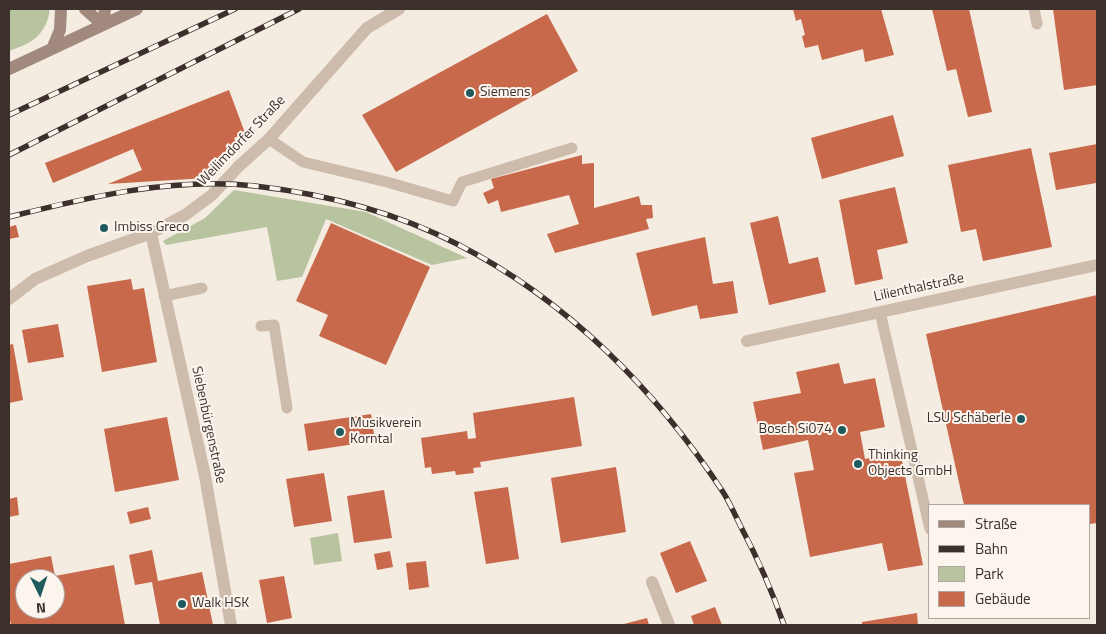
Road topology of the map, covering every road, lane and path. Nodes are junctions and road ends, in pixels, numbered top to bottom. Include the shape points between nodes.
1 (61, 9) edge
2 (86, 9) edge
3 (105, 9) edge
4 (137, 9) edge
5 (1034, 9) edge
6 (396, 10) edge
7 (1037, 24) dead end
8 (103, 25) junction
9 (52, 49) junction
10 (9, 69) edge
11 (269, 139) junction
12 (572, 148) dead end
13 (151, 233) junction
14 (1097, 265) edge
15 (202, 288) dead end
16 (164, 296) junction
17 (9, 299) edge
18 (880, 312) junction
19 (260, 326) dead end
20 (747, 341) dead end
21 (287, 408) dead end
22 (928, 521) edge
23 (652, 582) dead end
24 (232, 625) edge
25 (669, 625) edge

1 - 9 main road via 60,30
2 - 8 main road
3 - 8 main road
4 - 8 main road
5 - 7 lane
6 - 11 street, Weilimdorfer Straße via 367,28
8 - 9 main road
9 - 10 main road
11 - 12 lane via 303,162 452,201 462,182
11 - 13 street, Weilimdorfer Straße via 212,195 185,215
13 - 16 street, Siebenbürgenstraße
13 - 17 street, Weilimdorfer Straße via 35,279
14 - 18 street, Lilienthalstraße
15 - 16 lane
16 - 24 street, Siebenbürgenstraße via 204,476
18 - 20 street, Lilienthalstraße
18 - 22 lane
19 - 21 lane via 274,324
23 - 25 street

